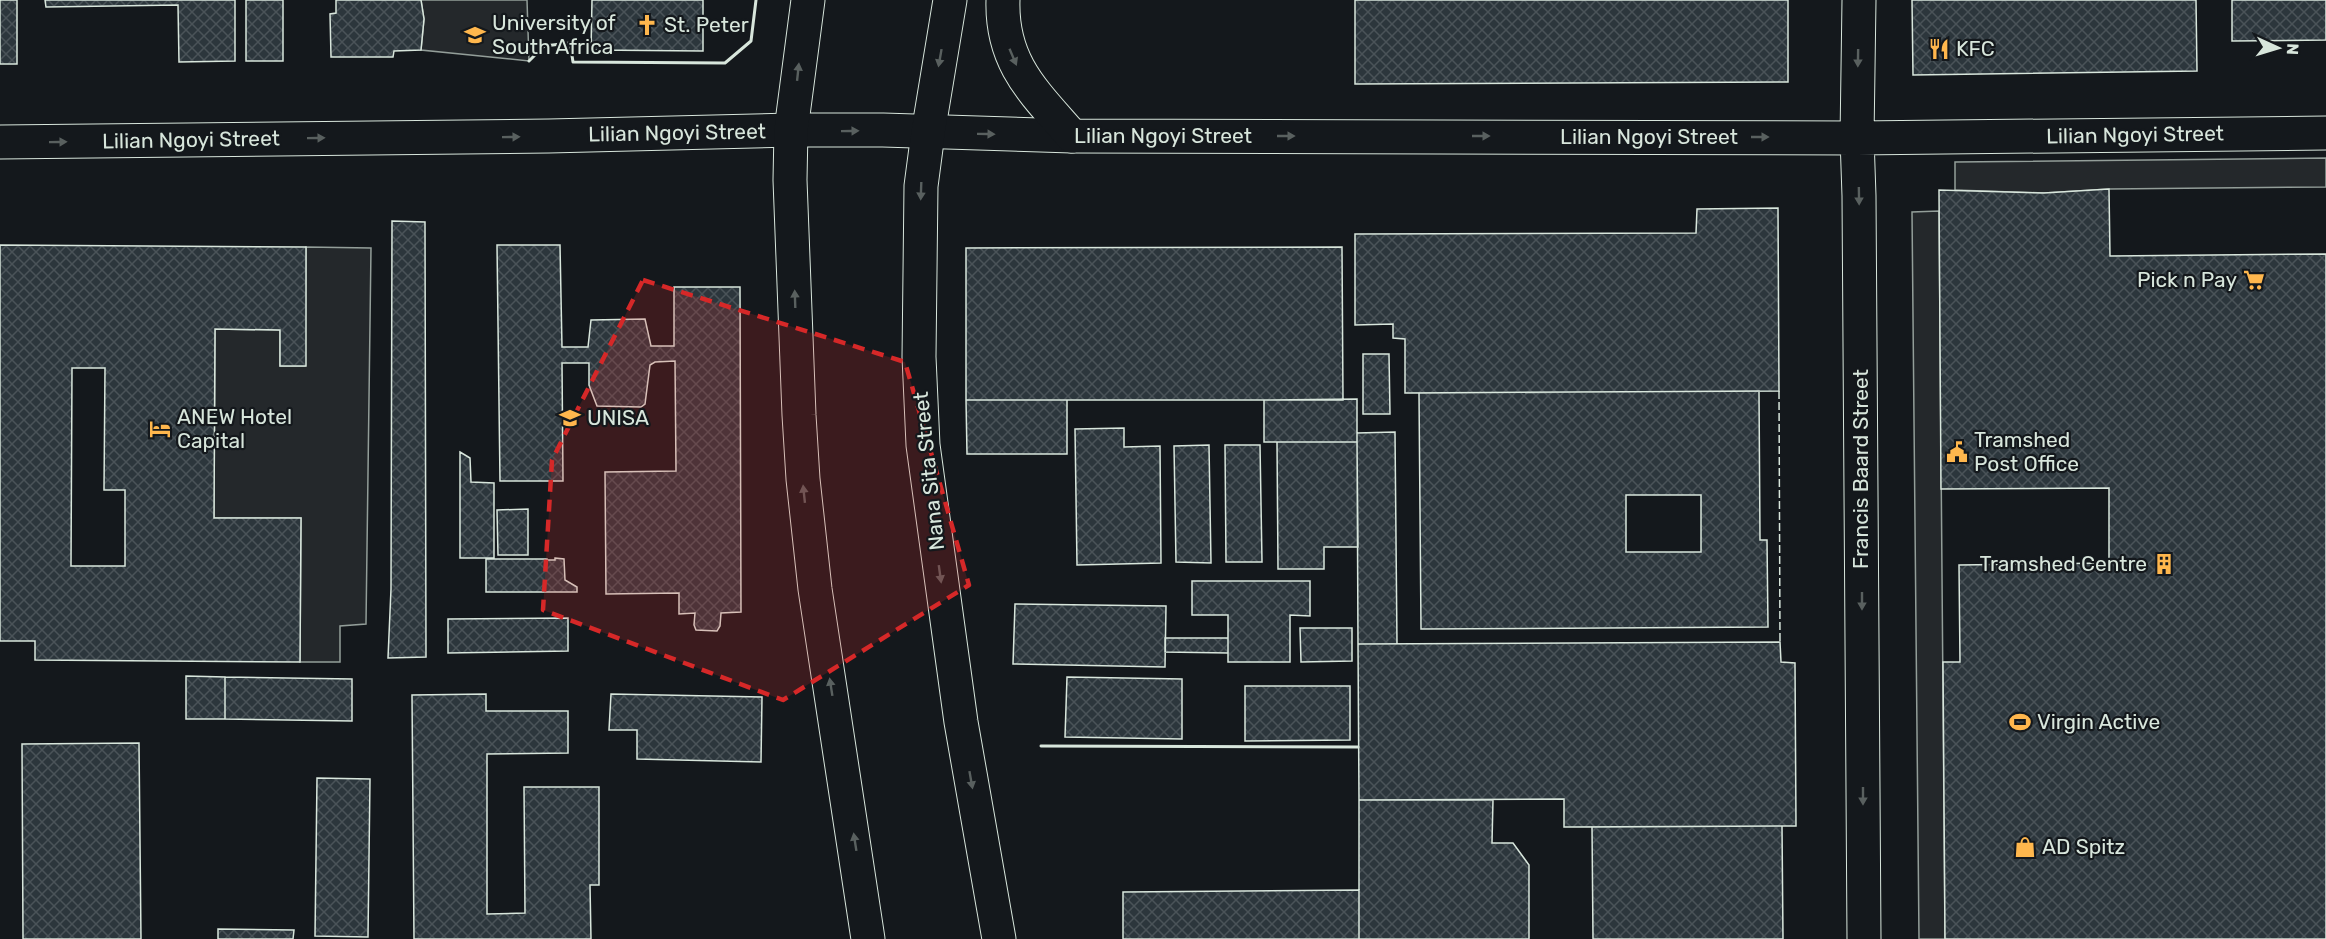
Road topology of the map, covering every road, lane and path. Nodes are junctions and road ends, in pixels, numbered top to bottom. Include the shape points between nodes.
1 (808, 0) edge
2 (950, 0) edge
3 (1003, 0) edge
4 (1859, 0) edge
5 (791, 130) junction
6 (927, 133) junction
7 (2326, 133) edge
8 (1072, 136) junction
9 (1857, 138) junction
10 (0, 142) edge
11 (868, 939) edge
12 (999, 939) edge
13 (1864, 939) edge

5 -> 1 street
2 -> 6 street, Nana Sita Street
3 -> 8 street via 1002,22 1011,56 1027,85
4 -> 9 street, Francis Baard Street
5 -> 6 street, Lilian Ngoyi Street
10 -> 5 street, Lilian Ngoyi Street
11 -> 5 street via 815,589 803,479
6 -> 8 street, Lilian Ngoyi Street
6 -> 12 street, Nana Sita Street via 921,186 918,357 923,446 961,722
7 - 9 street, Lilian Ngoyi Street
8 -> 9 street, Lilian Ngoyi Street
9 -> 13 street, Francis Baard Street

